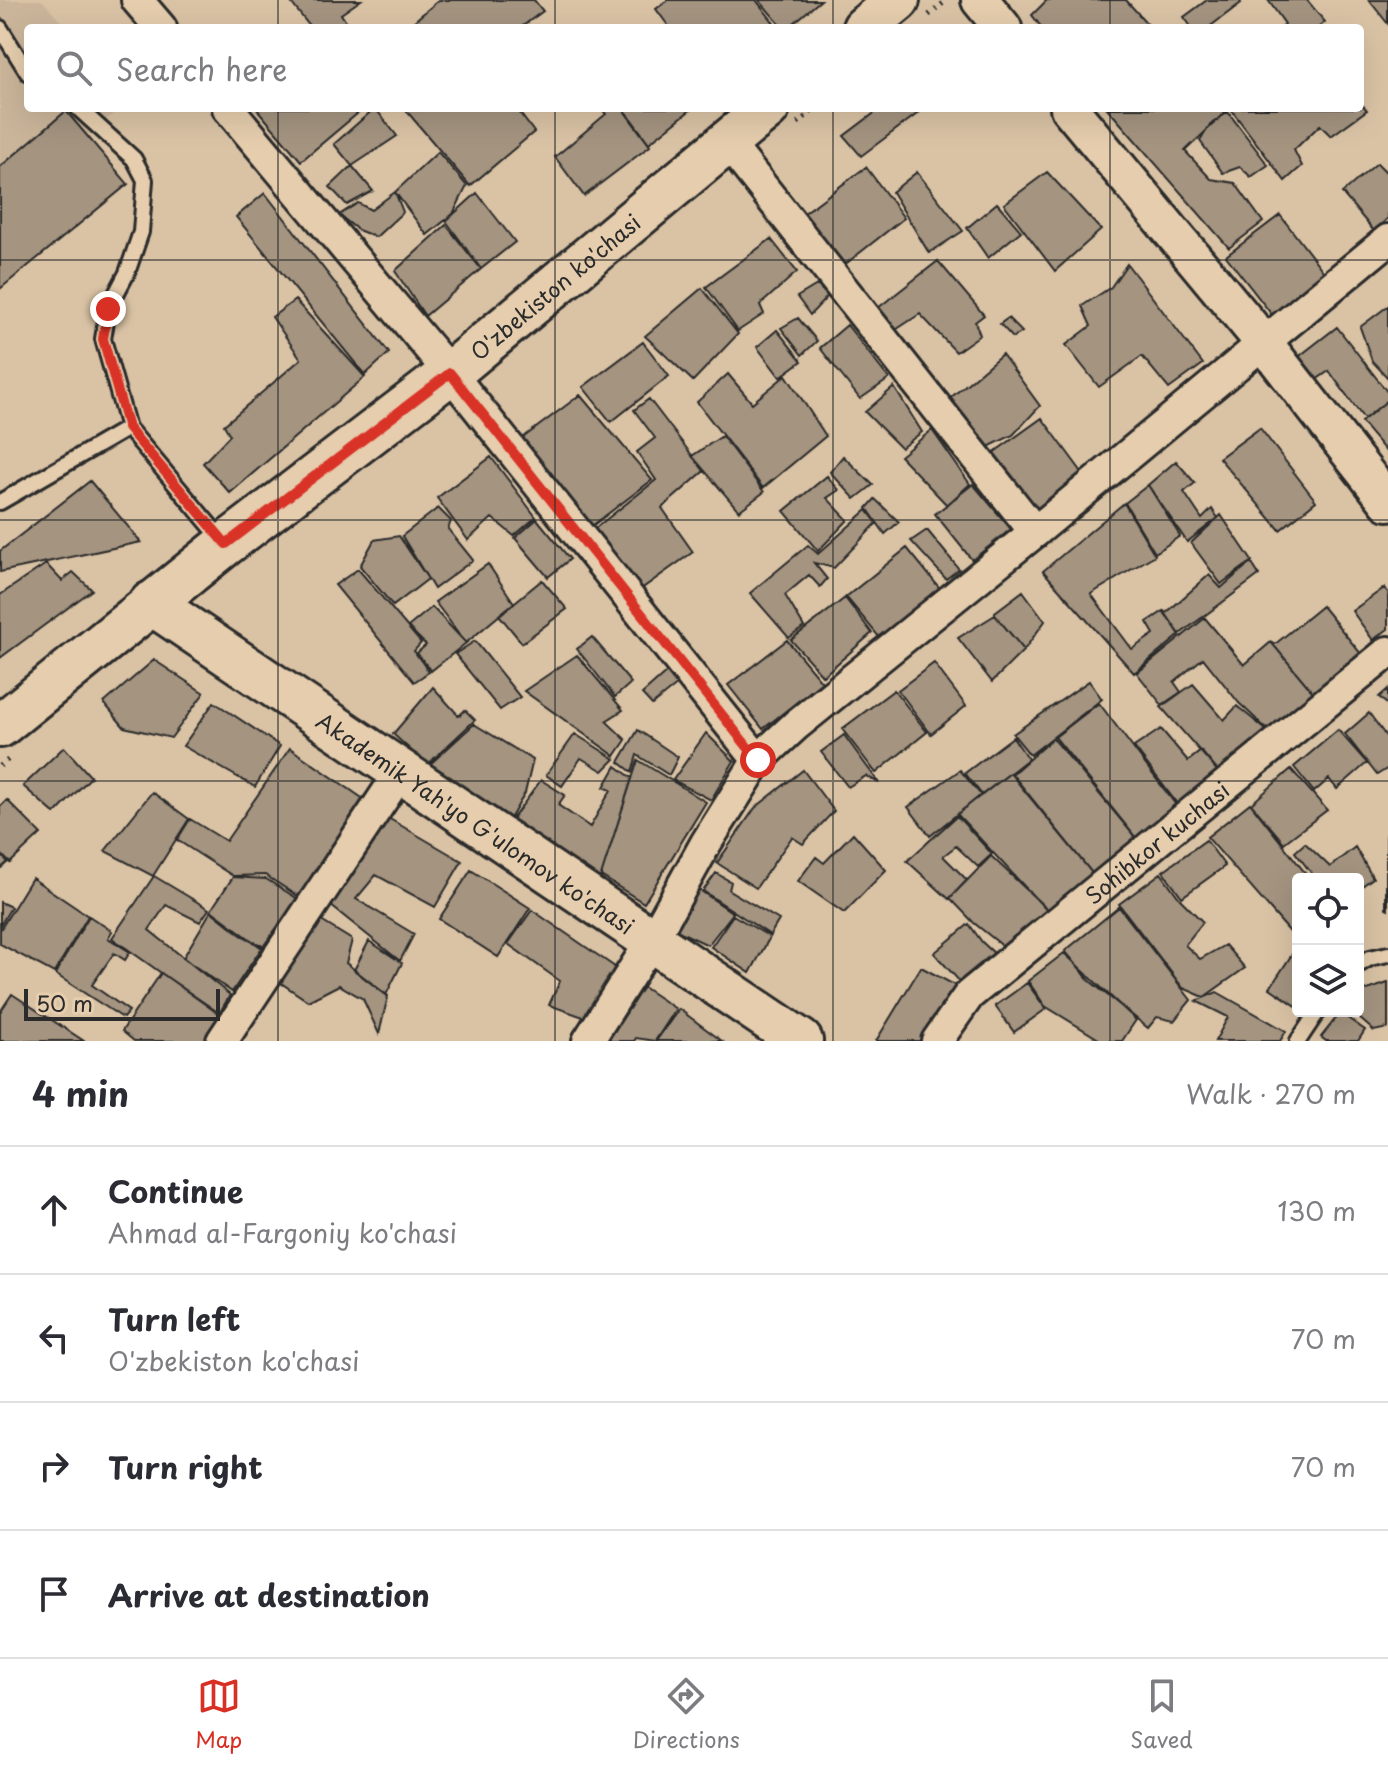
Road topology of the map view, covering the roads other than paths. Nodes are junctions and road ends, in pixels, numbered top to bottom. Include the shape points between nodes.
1 (898, 0) edge
2 (980, 0) edge
3 (869, 24) edge
4 (1000, 24) edge
5 (0, 28) edge
6 (24, 67) edge
7 (82, 112) edge
8 (231, 112) edge
9 (763, 112) edge
10 (1072, 112) edge
11 (727, 142) junction
12 (1388, 240) edge
13 (1264, 343) junction
14 (450, 373) junction
15 (128, 428) junction
16 (0, 502) edge
17 (1388, 502) edge
18 (1035, 532) junction
19 (226, 544) junction
20 (151, 603) junction
21 (1388, 652) edge
22 (0, 726) edge
23 (758, 760) junction
24 (402, 770) junction
25 (653, 939) junction
26 (1388, 954) edge
27 (1364, 962) edge
28 (1314, 1017) edge
29 (222, 1041) edge
30 (588, 1041) edge
31 (801, 1041) edge
32 (937, 1041) edge
33 (1298, 1041) edge

1 - 3 main road
2 - 4 street
5 - 6 lane
7 - 15 lane via 134,159 145,180 141,232 108,309 103,339
8 - 14 street
9 - 11 main road, O'zbekiston ko'chasi
10 - 13 street
11 - 14 main road, O'zbekiston ko'chasi
11 - 18 street
12 - 13 street
13 - 17 street
13 - 18 street
14 - 19 main road, O'zbekiston ko'chasi
14 - 23 street
15 - 16 lane
15 - 19 lane
18 - 23 street
19 - 20 main road, O'zbekiston ko'chasi
20 - 22 main road, O'zbekiston ko'chasi
20 - 24 main road, Akademik Yah'yo G'ulomov ko'chasi
21 - 32 street, Sohibkor kuchasi via 969,995
23 - 25 street
24 - 25 main road, Akademik Yah'yo G'ulomov ko'chasi
24 - 29 street
25 - 30 street
25 - 31 main road, Akademik Yah'yo G'ulomov ko'chasi
26 - 27 lane
28 - 33 lane

